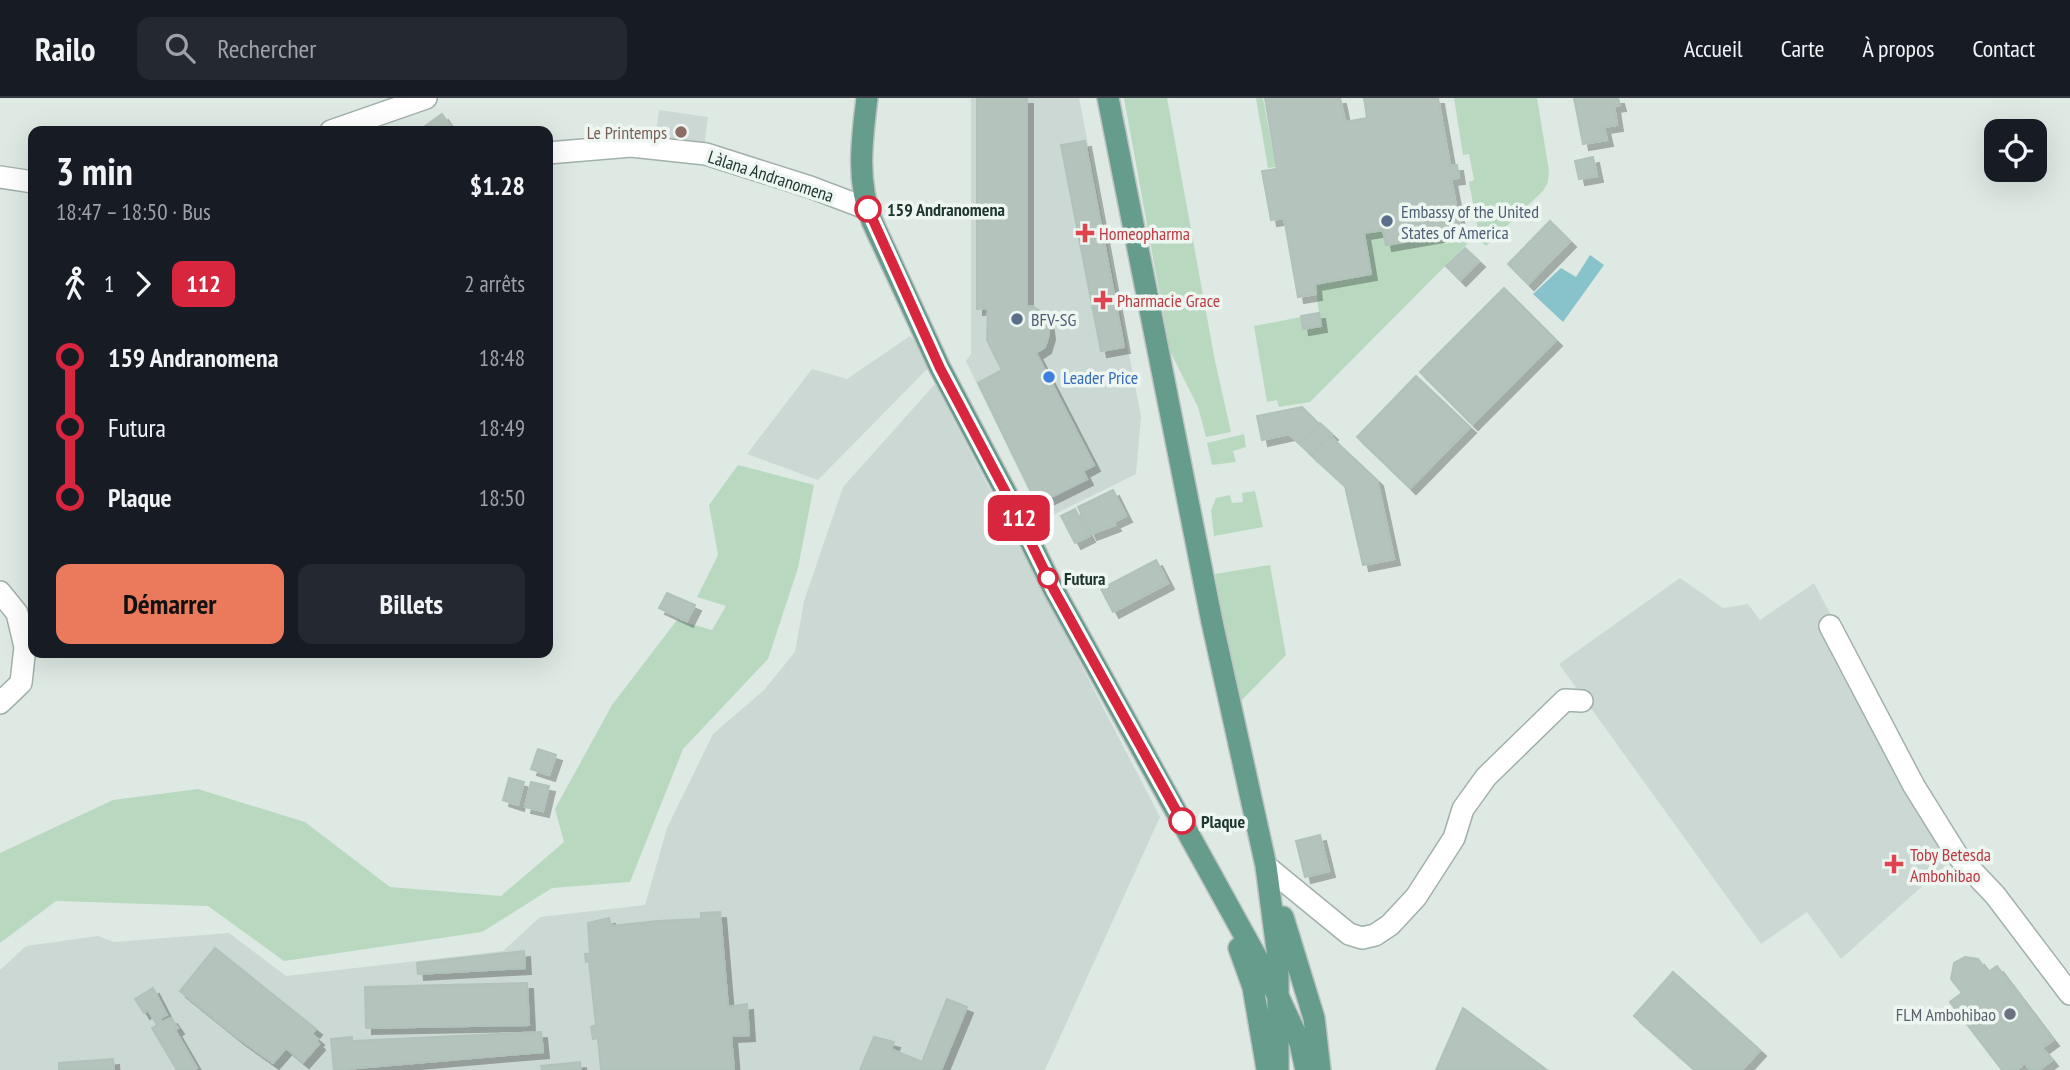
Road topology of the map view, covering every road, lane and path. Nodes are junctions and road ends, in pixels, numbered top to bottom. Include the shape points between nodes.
1 (426, 98) edge
2 (867, 98) edge
3 (1108, 98) edge
4 (345, 126) edge
5 (553, 153) edge
6 (868, 209) junction
7 (0, 592) edge
8 (1830, 626) dead end
9 (1582, 701) dead end
10 (0, 703) edge
11 (1197, 849) junction
12 (1266, 866) junction
13 (2070, 994) edge
14 (1279, 998) junction
15 (1267, 1070) edge
16 (1278, 1070) edge
17 (1306, 1070) edge
18 (1320, 1070) edge

1 - 4 street
2 - 6 main road via 861,171
3 - 12 main road via 1212,622
5 - 6 street, Làlana Andranomena via 631,146 706,154
6 - 11 main road via 940,368 1054,590
7 - 10 street via 17,613 25,647 21,682
8 - 13 street via 1914,786 1957,855
9 - 12 street via 1565,700 1486,777 1463,809 1454,838 1416,897 1375,935 1349,934
11 - 14 main road
11 - 15 main road via 1253,987
12 - 14 main road
12 - 18 main road via 1314,1018
14 - 16 main road
14 - 17 main road via 1300,1043

